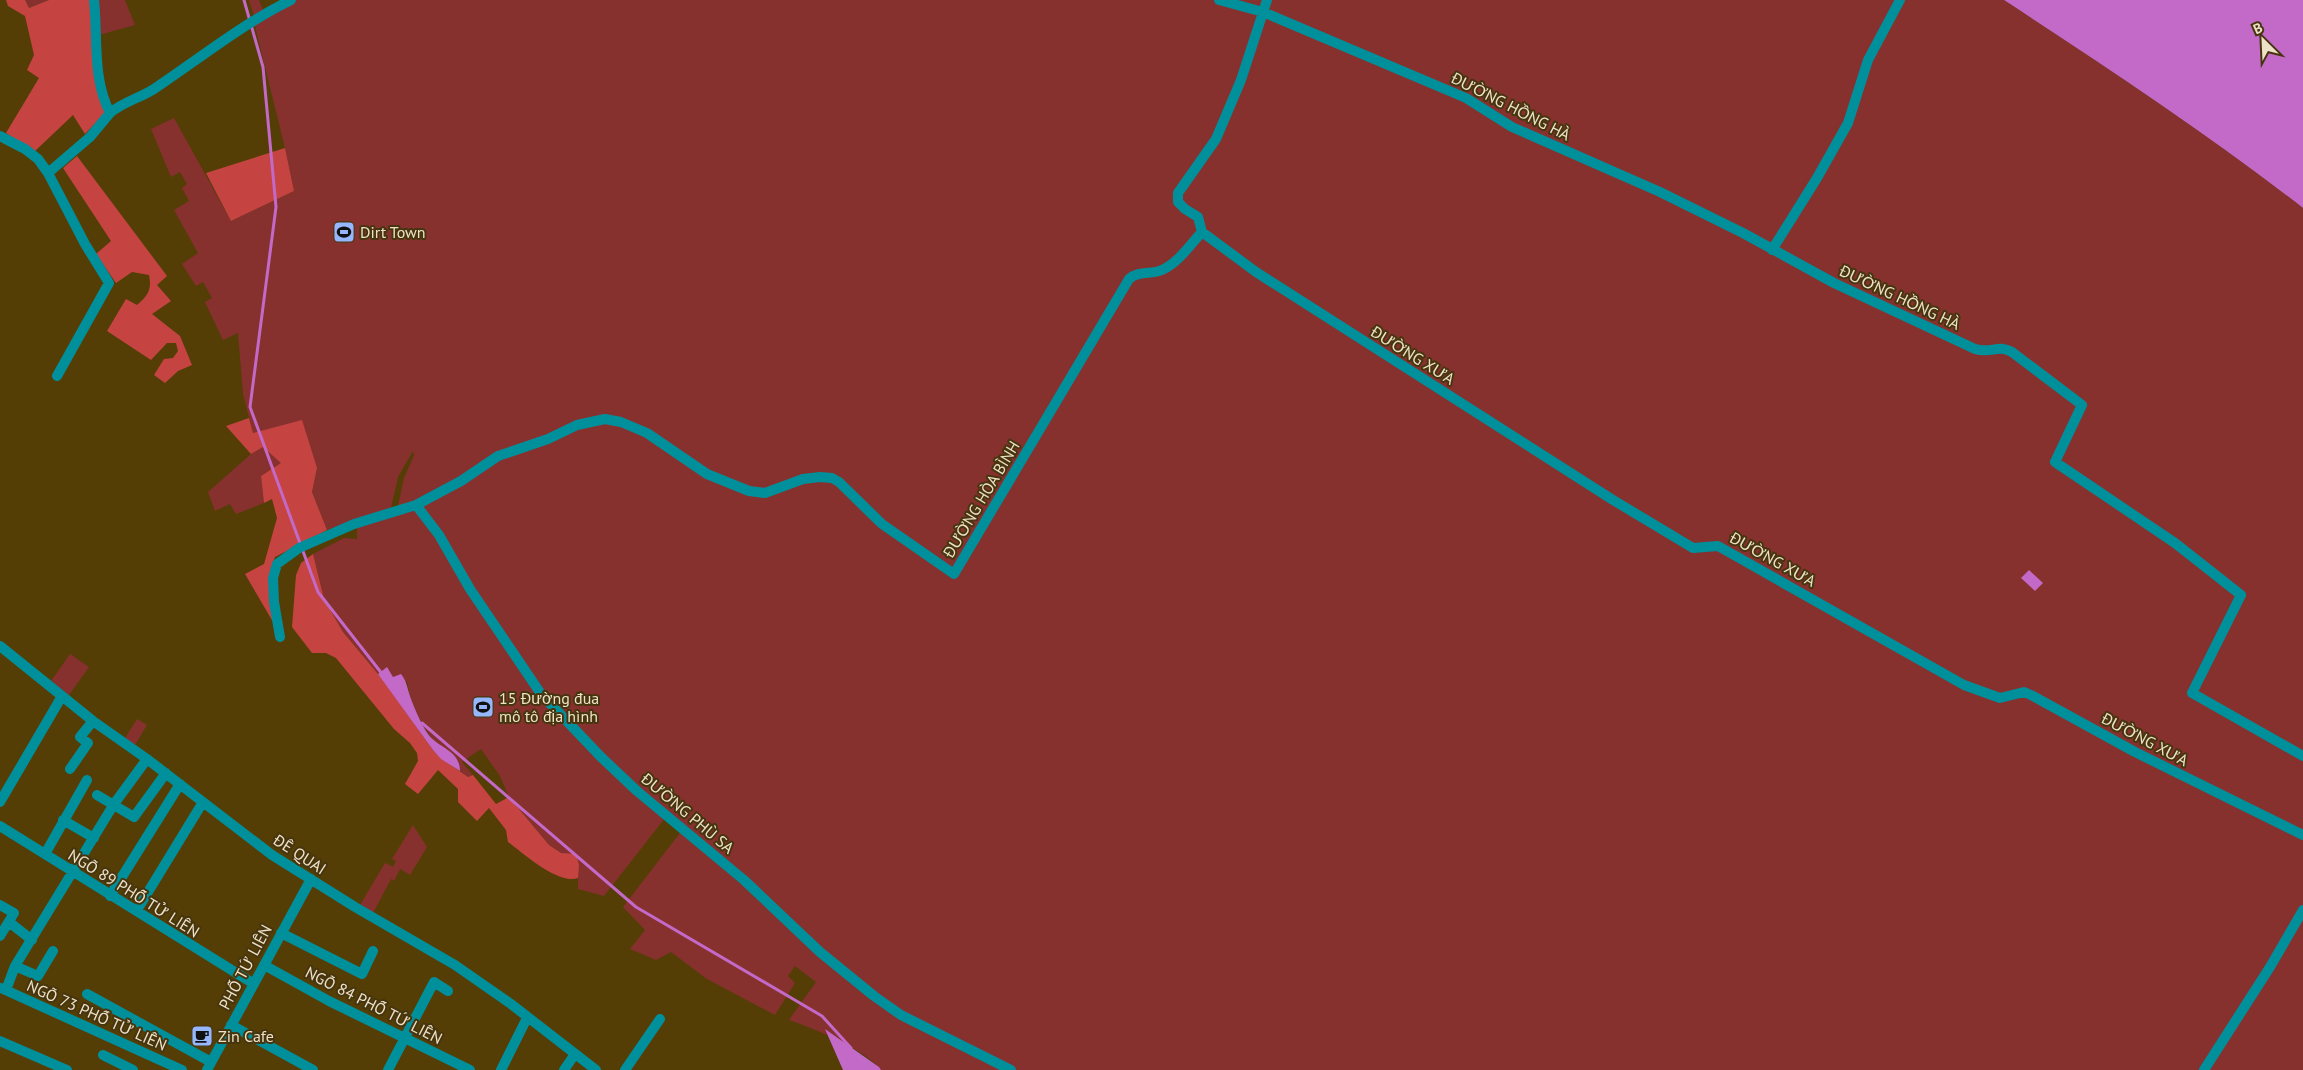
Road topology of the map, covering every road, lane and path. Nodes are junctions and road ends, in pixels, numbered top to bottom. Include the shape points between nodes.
1 (94, 0) edge
2 (291, 0) edge
3 (1219, 0) edge
4 (1267, 0) edge
5 (1900, 0) edge
6 (1263, 12) junction
7 (110, 113) junction
8 (0, 136) edge
9 (48, 173) junction
10 (1202, 232) junction
11 (1772, 250) junction
12 (57, 376) dead end
13 (416, 505) junction
14 (280, 637) dead end
15 (0, 646) edge
16 (62, 696) junction
17 (92, 721) junction
18 (2303, 756) edge
19 (147, 759) junction
20 (70, 769) dead end
21 (166, 773) junction
22 (87, 780) dead end
23 (180, 784) junction
24 (97, 795) dead end
25 (0, 802) edge
26 (203, 802) junction
27 (114, 804) junction
28 (63, 820) junction
29 (0, 826) edge
30 (2303, 835) edge
31 (94, 838) junction
32 (45, 854) junction
33 (74, 872) junction
34 (311, 880) junction
35 (110, 896) junction
36 (0, 905) edge
37 (137, 910) junction
38 (2303, 910) edge
39 (9, 922) junction
40 (1, 932) edge
41 (281, 933) junction
42 (32, 940) junction
43 (53, 951) dead end
44 (373, 951) dead end
45 (264, 965) junction
46 (15, 966) junction
47 (254, 984) junction
48 (3, 988) edge
49 (448, 991) dead end
50 (87, 994) dead end
51 (527, 1018) junction
52 (660, 1019) dead end
53 (231, 1025) junction
54 (405, 1039) junction
55 (0, 1041) edge
56 (575, 1054) junction
57 (103, 1055) dead end
58 (209, 1066) edge
59 (67, 1070) edge
60 (133, 1070) edge
61 (182, 1070) edge
62 (313, 1070) edge
63 (388, 1070) edge
64 (470, 1070) edge
65 (501, 1070) edge
66 (564, 1070) edge
67 (596, 1070) edge
68 (625, 1070) edge
69 (1011, 1070) edge
70 (2204, 1070) edge

1 - 7 street via 100,84
2 - 7 street via 260,16 152,90
3 - 6 street, ĐƯỜNG HỒNG HÀ
4 - 6 street
5 - 11 street via 1868,60 1848,123
6 - 10 street via 1241,80 1216,139 1178,193 1178,202 1198,217
6 - 11 street, ĐƯỜNG HỒNG HÀ via 1466,98 1512,127 1660,192
7 - 9 street via 90,137
8 - 9 street via 38,159
9 - 12 street via 109,283
10 - 13 street, ĐƯỜNG HÒA BÌNH via 1165,269 1140,273 1129,279 954,574 882,524 832,478 803,479 765,493 749,491 707,474 647,433 621,422 605,420 577,425 498,456
10 - 30 street, ĐƯỜNG XƯA via 1256,272 1369,346 1693,548 1718,546 1964,685 2000,698 2024,692 2031,695 2135,752
11 - 18 street, ĐƯỜNG HỒNG HÀ via 1834,284 1975,349 1988,352 2005,348 2082,405 2055,462 2175,543 2241,595 2192,693
13 - 14 street, ĐƯỜNG HÒA BÌNH via 321,537 277,564 273,578
13 - 69 street, ĐƯỜNG PHÙ SA via 541,694 601,757 874,996 900,1015
15 - 16 street, ĐÊ QUAI
16 - 17 street, ĐÊ QUAI
16 - 25 street
17 - 19 street, ĐÊ QUAI
17 - 20 street via 80,737 88,743
19 - 21 street, ĐÊ QUAI
19 - 27 street
21 - 23 street, ĐÊ QUAI
21 - 27 street via 134,817
22 - 28 street
23 - 26 street, ĐÊ QUAI
23 - 35 street
24 - 27 street
26 - 34 street, ĐÊ QUAI via 272,855
26 - 37 street
27 - 31 street
28 - 31 street
28 - 32 street
29 - 32 street, NGÕ 89 PHỐ TỬ LIÊN
31 - 33 street
32 - 33 street, NGÕ 89 PHỐ TỬ LIÊN
33 - 35 street, NGÕ 89 PHỐ TỬ LIÊN
33 - 42 street
34 - 41 street, PHỐ TỨ LIÊN
34 - 51 street, ĐÊ QUAI via 456,965
35 - 37 street, NGÕ 89 PHỐ TỬ LIÊN
36 - 39 street via 14,913
37 - 47 street, NGÕ 89 PHỐ TỬ LIÊN
38 - 70 street
39 - 40 street
39 - 42 street
41 - 44 street via 362,974
41 - 45 street, PHỐ TỨ LIÊN
42 - 46 street
43 - 46 street via 38,976
45 - 47 street, PHỐ TỨ LIÊN
45 - 54 street, NGÕ 84 PHỐ TỨ LIÊN
46 - 48 street
47 - 53 street, PHỐ TỨ LIÊN
48 - 61 street, NGÕ 73 PHỐ TỬ LIÊN
49 - 54 street via 434,982
50 - 58 street
51 - 56 street, ĐÊ QUAI
51 - 65 street
52 - 68 street
53 - 58 street, PHỐ TỨ LIÊN
53 - 62 street
54 - 63 street
54 - 64 street, NGÕ 84 PHỐ TỨ LIÊN
55 - 59 street
56 - 66 street
56 - 67 street, ĐÊ QUAI
57 - 60 street

